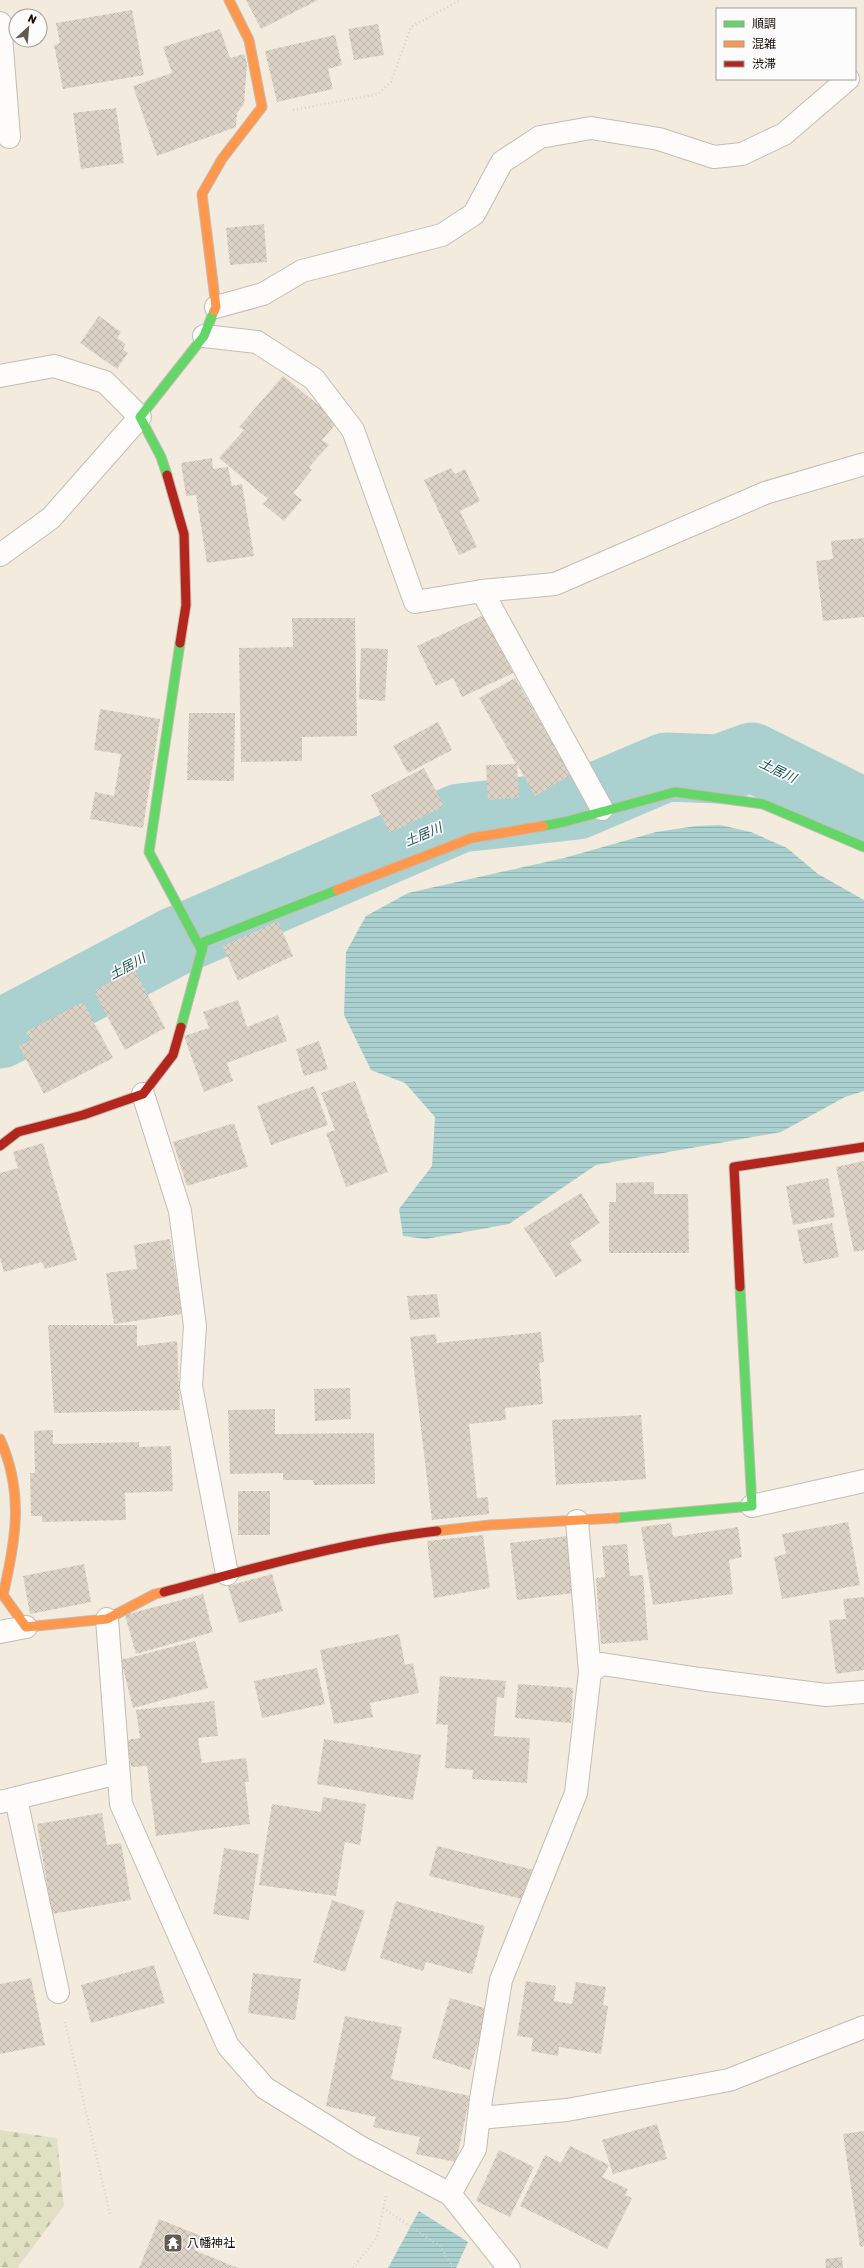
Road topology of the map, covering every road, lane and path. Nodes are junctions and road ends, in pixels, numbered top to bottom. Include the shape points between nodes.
1 (229, 0) edge
2 (460, 0) edge
3 (0, 23) edge
4 (847, 80) edge
5 (256, 114) junction
6 (9, 137) dead end
7 (216, 307) junction
8 (204, 336) junction
9 (0, 376) edge
10 (140, 417) junction
11 (864, 464) edge
12 (0, 555) edge
13 (482, 591) junction
14 (603, 810) junction
15 (864, 847) edge
16 (201, 950) junction
17 (143, 1094) junction
18 (0, 1146) edge
19 (864, 1147) edge
20 (0, 1439) edge
21 (864, 1481) edge
22 (752, 1506) junction
23 (578, 1521) junction
24 (227, 1574) junction
25 (107, 1618) junction
26 (26, 1627) junction
27 (0, 1632) edge
28 (590, 1672) junction
29 (864, 1692) edge
30 (118, 1773) junction
31 (8, 1801) edge
32 (58, 1992) joint
33 (864, 2027) edge
34 (479, 2118) junction
35 (394, 2164) junction
36 (450, 2194) junction
37 (383, 2208) junction
38 (110, 2214) dead end
39 (353, 2268) edge
40 (453, 2268) edge
41 (509, 2268) edge

1 - 5 street via 249,40 262,107
2 - 5 path via 411,27 391,82 378,94
3 - 6 street
4 - 7 street via 784,134 742,154 714,157 658,139 591,128 540,137 502,162 474,214 442,235 302,271 263,294
5 - 7 street via 222,159 202,194
7 - 8 street
8 - 10 street
8 - 13 street via 257,342 314,379 353,430 416,602
9 - 10 street via 54,366 105,382
10 - 12 street via 51,518
10 - 16 street via 161,457 184,534 186,605 149,852
11 - 13 street via 765,493 555,584
13 - 14 street
14 - 15 street via 675,792 756,803
14 - 16 street via 564,822 472,838 204,942
16 - 17 street via 173,1055
17 - 18 street via 83,1115 18,1132
17 - 24 street via 180,1210 195,1326 192,1386
19 - 22 street via 734,1168
20 - 26 street via 5,1448 17,1497 13,1554 3,1595
21 - 22 street
22 - 23 street
23 - 24 street via 490,1525 402,1535
23 - 28 street
24 - 25 street via 155,1594
25 - 26 street
25 - 30 street
26 - 27 street
28 - 29 street via 602,1664 826,1695
28 - 34 street via 576,1793 501,1980
30 - 31 street
30 - 35 street via 121,1804 228,2046 265,2088 360,2147
31 - 32 street
32 - 38 path
33 - 34 street via 729,2080 567,2110
34 - 36 street via 475,2149
35 - 36 street
35 - 37 path
36 - 41 street
37 - 39 path via 377,2237
37 - 40 path via 440,2246

